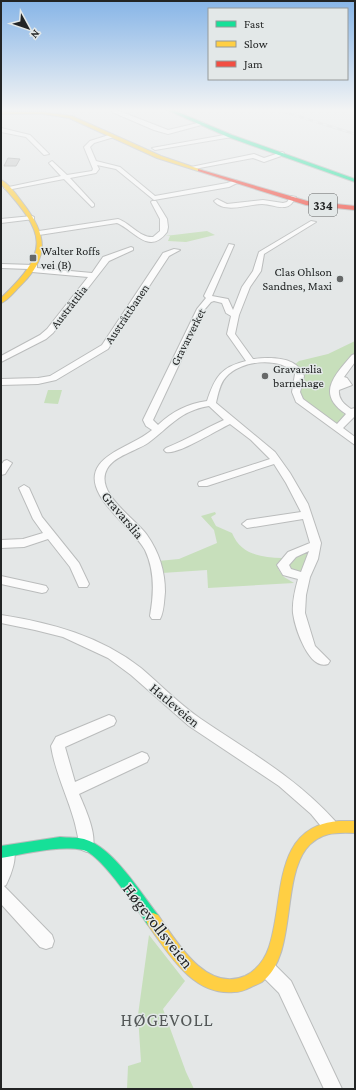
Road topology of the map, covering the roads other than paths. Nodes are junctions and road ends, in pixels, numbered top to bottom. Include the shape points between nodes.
1 (168, 160) edge
2 (233, 160) edge
3 (292, 160) edge
4 (93, 162) joint
5 (52, 163) dead end
6 (194, 167) dead end
7 (67, 178) junction
8 (355, 181) edge
9 (236, 182) junction
10 (4, 184) edge
11 (154, 200) junction
12 (289, 200) junction
13 (217, 201) dead end
14 (92, 205) dead end
15 (355, 207) edge
16 (32, 218) junction
17 (1, 221) edge
18 (313, 222) dead end
19 (39, 233) junction
20 (231, 245) dead end
21 (130, 249) dead end
22 (176, 250) dead end
23 (1, 266) edge
24 (32, 268) junction
25 (93, 275) junction
26 (211, 299) junction
27 (1, 302) edge
28 (235, 315) junction
29 (355, 357) edge
30 (1, 359) edge
31 (251, 362) junction
32 (1, 382) edge
33 (210, 403) junction
34 (353, 412) edge
35 (232, 420) junction
36 (338, 428) junction
37 (158, 429) junction
38 (355, 442) edge
39 (170, 450) dead end
40 (276, 460) junction
41 (7, 463) dead end
42 (1, 472) edge
43 (203, 484) dead end
44 (24, 488) dead end
45 (307, 515) junction
46 (247, 524) dead end
47 (50, 534) junction
48 (1, 544) edge
49 (315, 546) junction
50 (304, 577) junction
51 (1, 580) edge
52 (83, 584) dead end
53 (42, 590) dead end
54 (156, 616) dead end
55 (1, 619) edge
56 (324, 661) dead end
57 (109, 721) dead end
58 (142, 758) dead end
59 (71, 791) junction
60 (330, 826) junction
61 (355, 826) edge
62 (87, 844) junction
63 (5, 852) edge
64 (1, 880) edge
65 (1, 893) edge
66 (46, 941) dead end
67 (267, 969) junction
68 (332, 1089) edge

1 - 9 main road, 334
2 - 6 street
3 - 8 main road
4 - 7 street via 96,169 94,172
4 - 11 street via 118,168
5 - 7 street
7 - 10 street
7 - 14 street
9 - 11 street
9 - 12 main road, 334
10 - 16 main road
11 - 19 street via 165,222 161,235 155,238 143,237 118,221
12 - 13 street via 224,206
12 - 15 main road, 334
16 - 17 street
16 - 19 main road
18 - 28 street via 261,254 257,271 246,287
19 - 24 main road via 40,246
20 - 26 street via 208,296
21 - 25 street, Austråttlia via 106,259
22 - 32 street, Austråttbanen via 166,255 105,348 53,378
23 - 24 street, Austråttlia
24 - 25 street, Austråttlia
24 - 27 main road
25 - 30 street, Austråttlia via 57,324 43,337 20,345
26 - 28 street, Gravarverket via 225,301 230,313
26 - 37 street, Gravarverket via 200,309 148,420 149,424
28 - 31 street via 231,334
29 - 34 street via 334,388 336,403
31 - 33 street via 236,367 224,375
31 - 36 street via 270,360 293,366 299,373 296,392 299,400
33 - 35 street
33 - 37 street, Gravarslia via 182,410
34 - 36 street
35 - 39 street
35 - 40 street via 262,444
36 - 38 street
37 - 54 street, Gravarslia via 131,450 103,466 98,483 110,503 141,535 150,550 158,579
40 - 43 street
40 - 45 street via 296,489
41 - 42 street
44 - 47 street via 31,506
45 - 46 street
45 - 49 street
47 - 48 street via 24,543
47 - 52 street via 75,566
49 - 50 street
49 - 50 street via 290,556 283,566 287,572
50 - 56 street via 299,613 310,648
51 - 53 street
55 - 60 street, Hatleveien via 65,632 127,665 171,705 284,782 318,811
57 - 59 street via 59,743 59,753
58 - 59 street
59 - 62 street
60 - 61 main road, Høgevollsveien
60 - 67 main road, Høgevollsveien via 301,842 296,851 287,880 276,948
62 - 63 main road via 73,842
62 - 67 main road, Høgevollsveien via 101,853 186,962 202,978 221,986 239,986 259,978
63 - 64 street
65 - 66 street
67 - 68 street via 285,987

